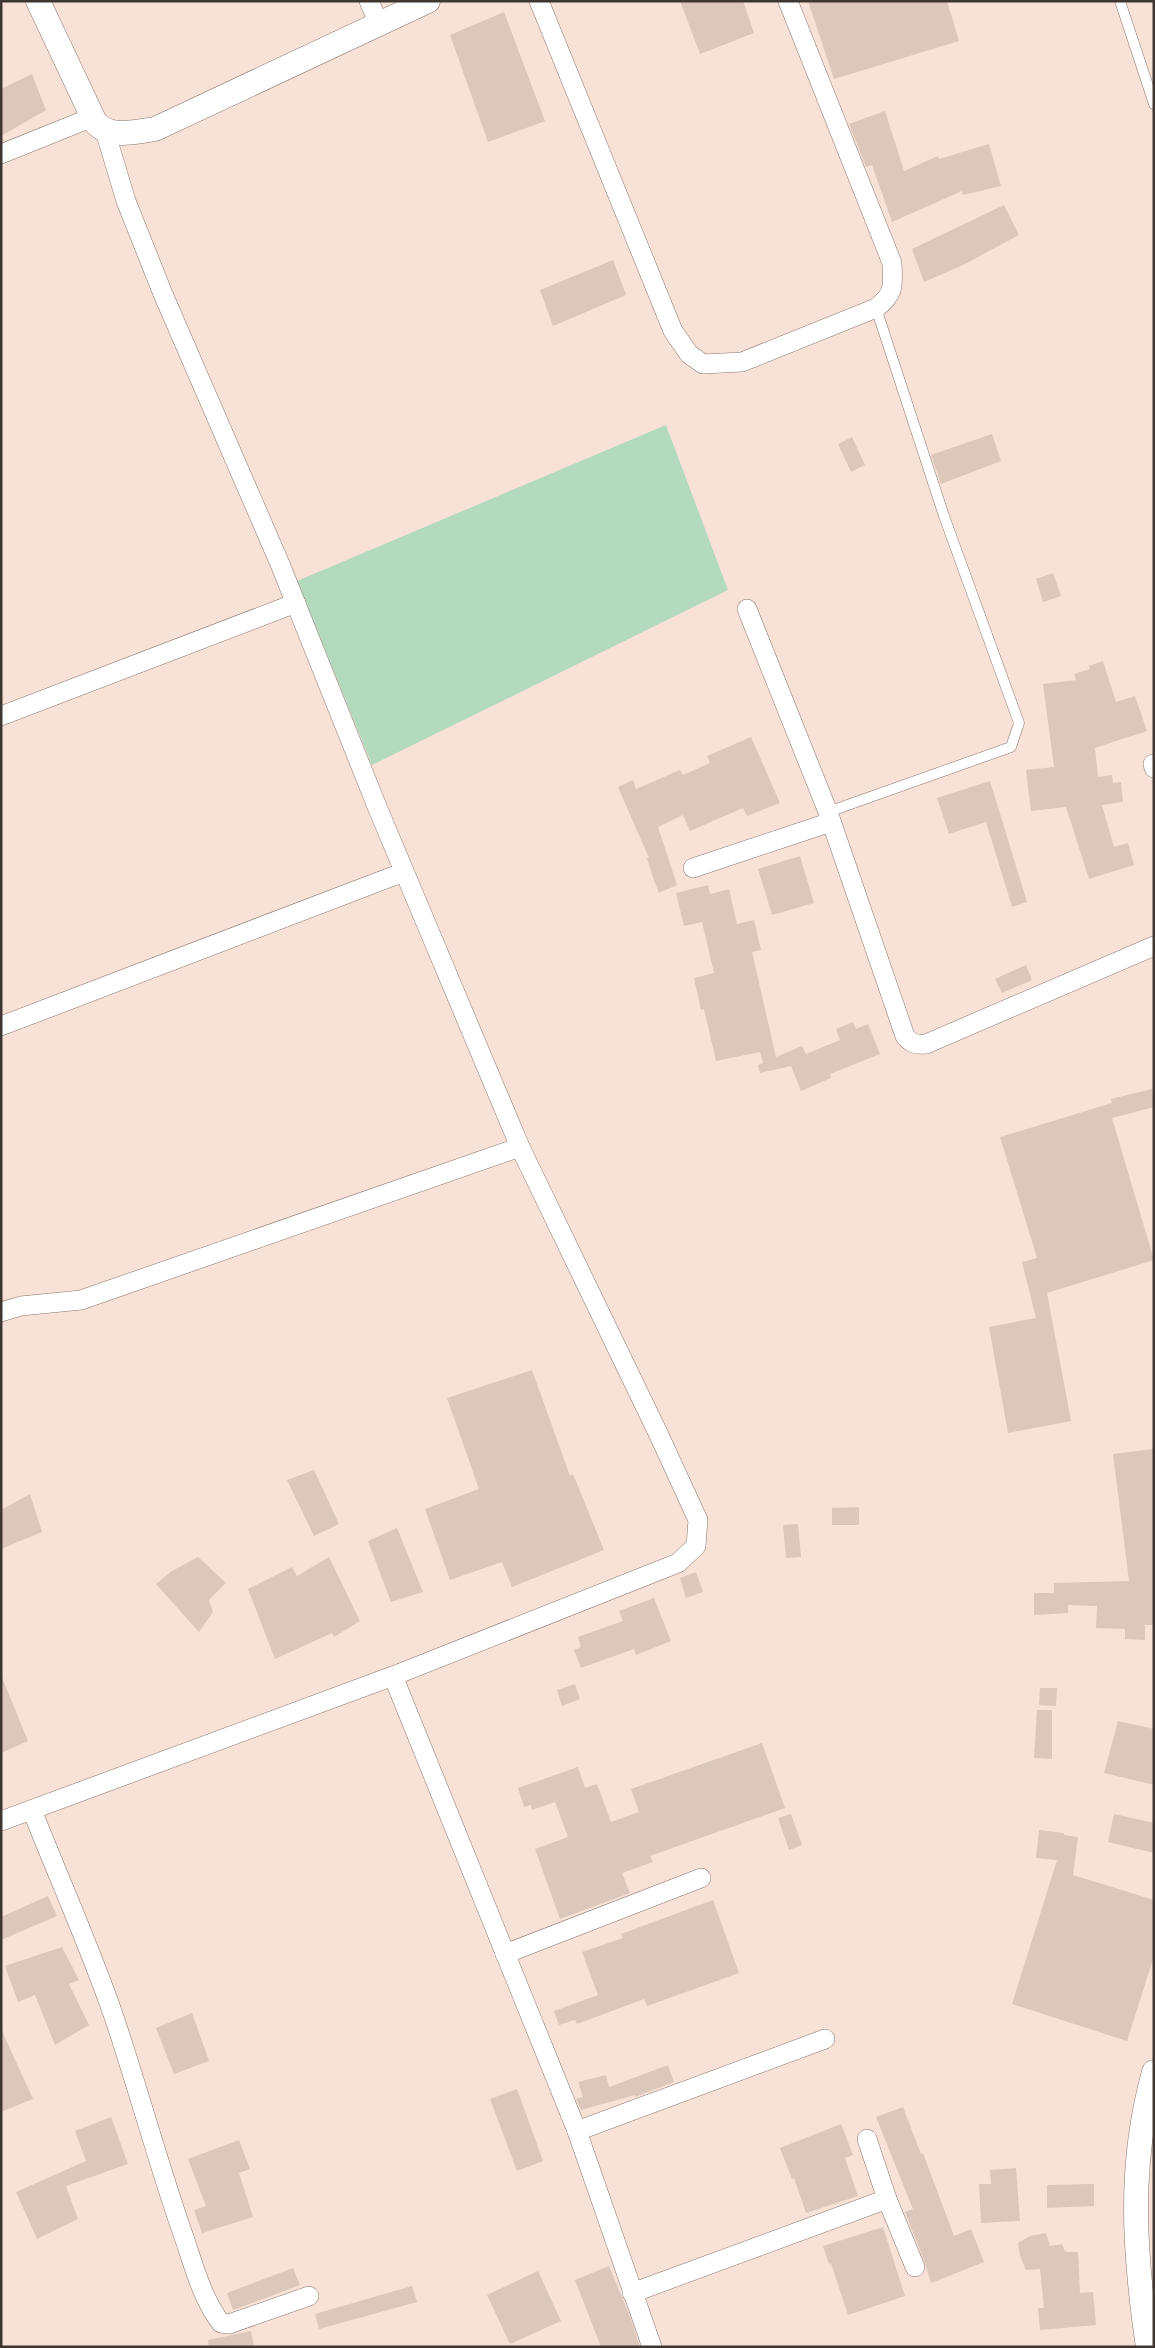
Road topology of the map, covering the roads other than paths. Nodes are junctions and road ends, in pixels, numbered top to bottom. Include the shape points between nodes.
1 (38, 1) edge
2 (369, 1) edge
3 (428, 1) edge
4 (539, 1) edge
5 (788, 1) edge
6 (1120, 1) edge
7 (379, 24) junction
8 (1154, 104) edge
9 (99, 124) junction
10 (1, 154) edge
11 (876, 308) junction
12 (296, 603) junction
13 (747, 609) dead end
14 (1, 716) edge
15 (1153, 764) edge
16 (1154, 768) edge
17 (829, 817) junction
18 (693, 868) dead end
19 (404, 872) junction
20 (1154, 946) edge
21 (1, 1026) edge
22 (520, 1147) junction
23 (1, 1312) edge
24 (393, 1676) junction
25 (32, 1810) junction
26 (1, 1821) edge
27 (701, 1878) dead end
28 (505, 1954) junction
29 (825, 2039) dead end
30 (1154, 2072) edge
31 (1148, 2123) edge
32 (577, 2131) junction
33 (867, 2139) dead end
34 (887, 2199) junction
35 (915, 2267) dead end
36 (632, 2293) junction
37 (309, 2296) dead end
38 (652, 2347) edge
39 (1148, 2347) edge

1 - 9 street
2 - 7 street
3 - 7 street
4 - 11 street via 673,330 689,354 703,364 742,362
5 - 11 street via 892,263 894,286 887,300
6 - 8 lane
7 - 9 street via 155,129 124,132
9 - 10 street
9 - 12 street via 159,284
11 - 17 lane via 944,516 1019,722 1012,747
12 - 14 street
12 - 19 street
13 - 17 street
15 - 16 street
17 - 18 street
17 - 20 street via 905,1036 917,1045 926,1044
19 - 21 street
19 - 22 street
22 - 23 street via 81,1300 20,1306
22 - 24 street via 698,1520 696,1546 678,1563
24 - 25 street
24 - 28 street
25 - 26 street
25 - 37 street via 107,1998 171,2200 215,2316 221,2323 229,2324
27 - 28 street
28 - 32 street
29 - 32 street
30 - 31 street
31 - 39 street via 1137,2169 1134,2232
32 - 36 street
33 - 34 street
34 - 35 street
34 - 36 street
36 - 38 street

